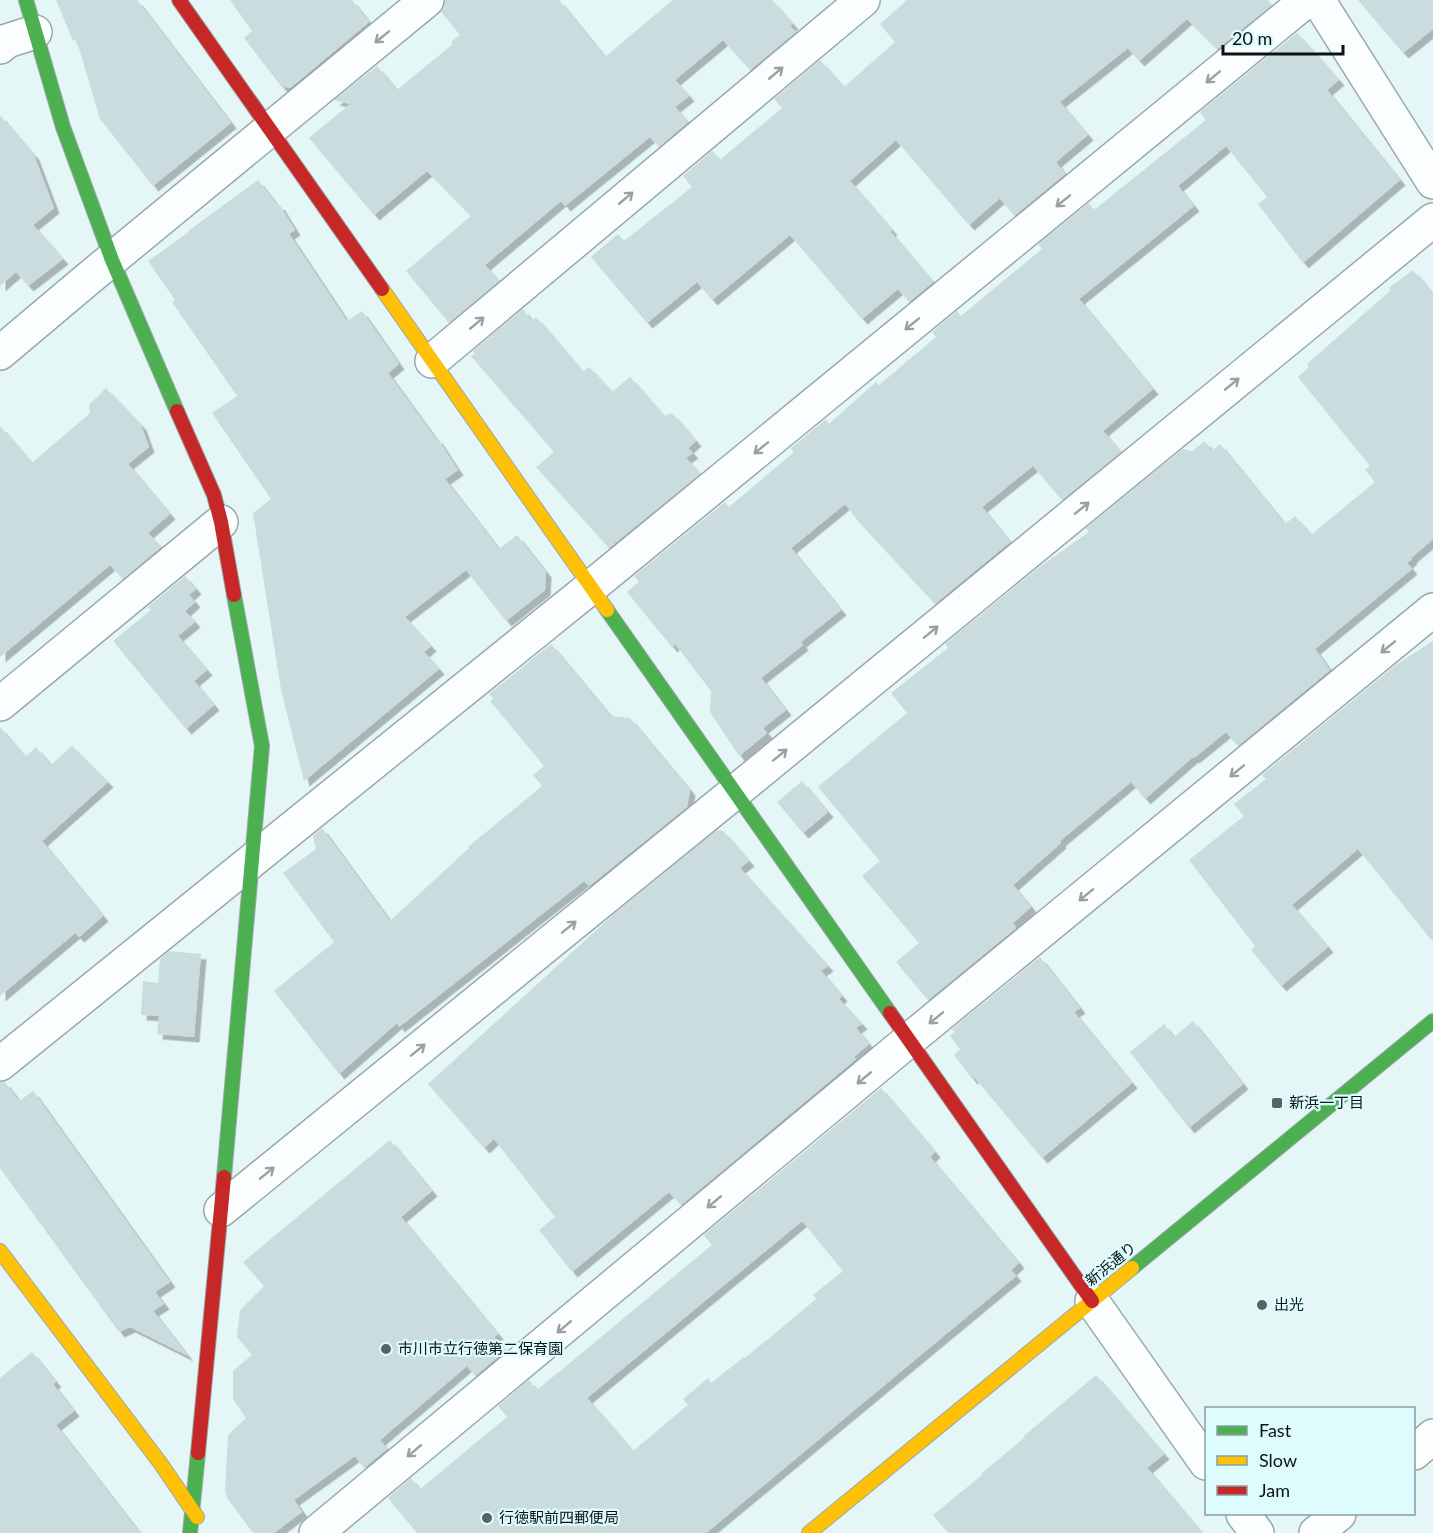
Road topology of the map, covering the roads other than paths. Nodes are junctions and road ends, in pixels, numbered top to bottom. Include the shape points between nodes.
1 (26, 0) edge
2 (179, 0) edge
3 (427, 0) edge
4 (863, 0) edge
5 (1307, 0) edge
6 (1318, 0) edge
7 (35, 32) junction
8 (0, 47) edge
9 (269, 130) junction
10 (1433, 182) edge
11 (1433, 220) edge
12 (112, 260) junction
13 (0, 353) edge
14 (432, 361) junction
15 (221, 522) junction
16 (591, 587) junction
17 (1433, 610) edge
18 (0, 704) edge
19 (735, 792) junction
20 (253, 860) junction
21 (1433, 1021) edge
22 (909, 1040) junction
23 (0, 1064) edge
24 (221, 1210) junction
25 (0, 1251) edge
26 (1092, 1301) junction
27 (1433, 1436) edge
28 (1415, 1450) edge
29 (1205, 1461) edge
30 (192, 1510) junction
31 (1244, 1515) edge
32 (1338, 1515) edge
33 (204, 1525) dead end
34 (190, 1533) edge
35 (316, 1533) edge
36 (809, 1533) edge
37 (1257, 1533) edge
38 (1316, 1533) edge

1 - 7 street
2 - 9 street
3 -> 9 street
14 -> 4 street
5 -> 16 street
6 - 10 street
7 - 8 street
7 - 12 street via 63,127
9 - 12 street
9 - 14 street
19 -> 11 street
12 - 13 street
12 - 15 street via 214,495
14 - 16 street
15 - 18 street
15 - 20 street via 262,746
16 - 19 street
16 - 20 street
17 -> 22 street
19 - 22 street
24 -> 19 street
20 - 23 street
20 - 24 street
21 - 26 street, 新浜通り
22 - 26 street
22 -> 35 street
24 - 30 street
25 - 30 street
26 - 29 street
26 - 36 street, 新浜通り
27 - 28 street
30 - 33 street
30 - 34 street
31 - 37 street
32 - 38 street

